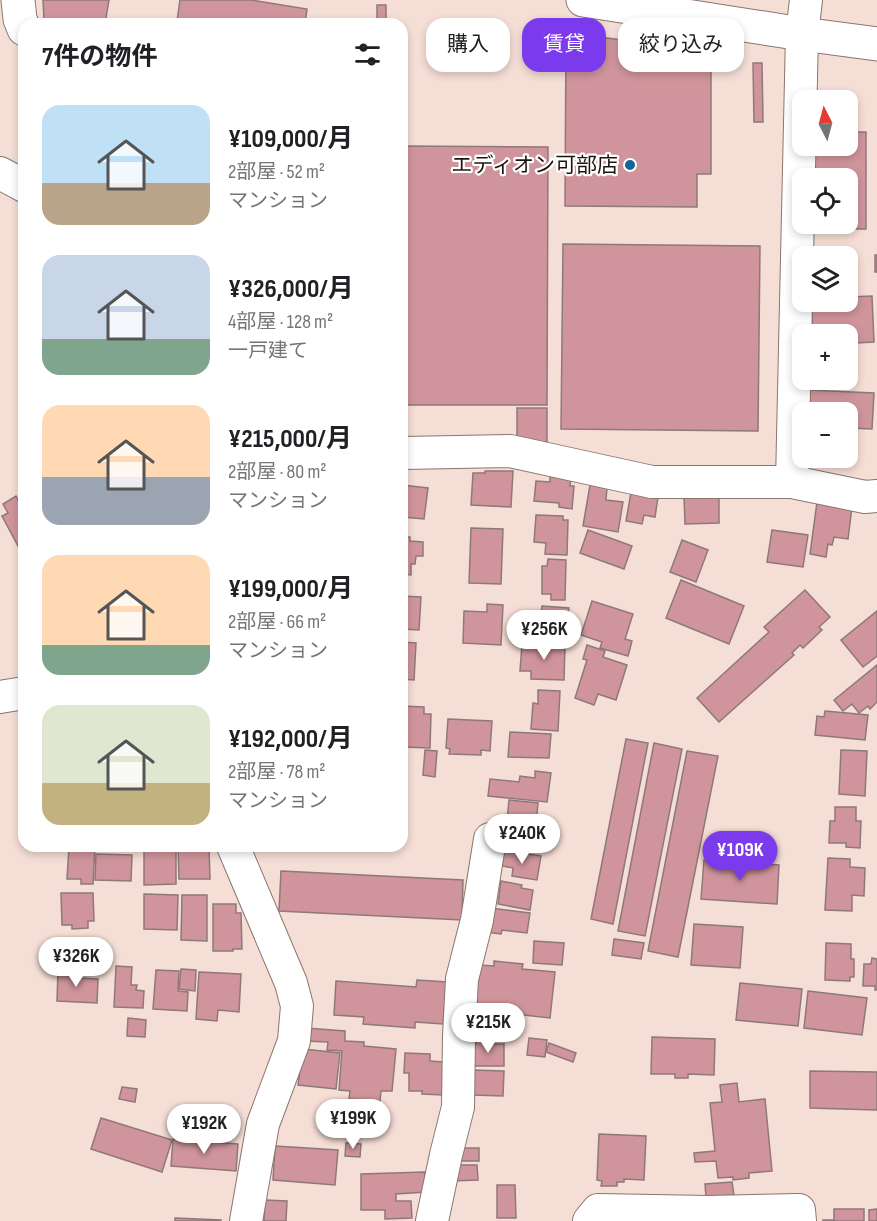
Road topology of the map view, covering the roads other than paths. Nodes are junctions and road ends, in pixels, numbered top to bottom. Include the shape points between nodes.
1 (18, 0) edge
2 (583, 0) edge
3 (806, 0) edge
4 (20, 18) edge
5 (802, 34) junction
6 (877, 44) edge
7 (0, 173) edge
8 (18, 183) edge
9 (408, 453) edge
10 (792, 482) junction
11 (877, 496) edge
12 (18, 694) edge
13 (0, 697) edge
14 (490, 838) dead end
15 (236, 852) edge
16 (246, 1221) edge
17 (432, 1221) edge
18 (589, 1221) edge
19 (800, 1221) edge

1 - 4 street
2 - 5 street
3 - 5 street
5 - 6 street
5 - 10 street
7 - 8 street
9 - 10 street via 510,451 652,482
10 - 11 street
12 - 13 street
14 - 17 street via 477,920 462,979 458,1107
15 - 16 street via 297,1006 294,1041 263,1124
18 - 19 street via 598,1210 800,1210

